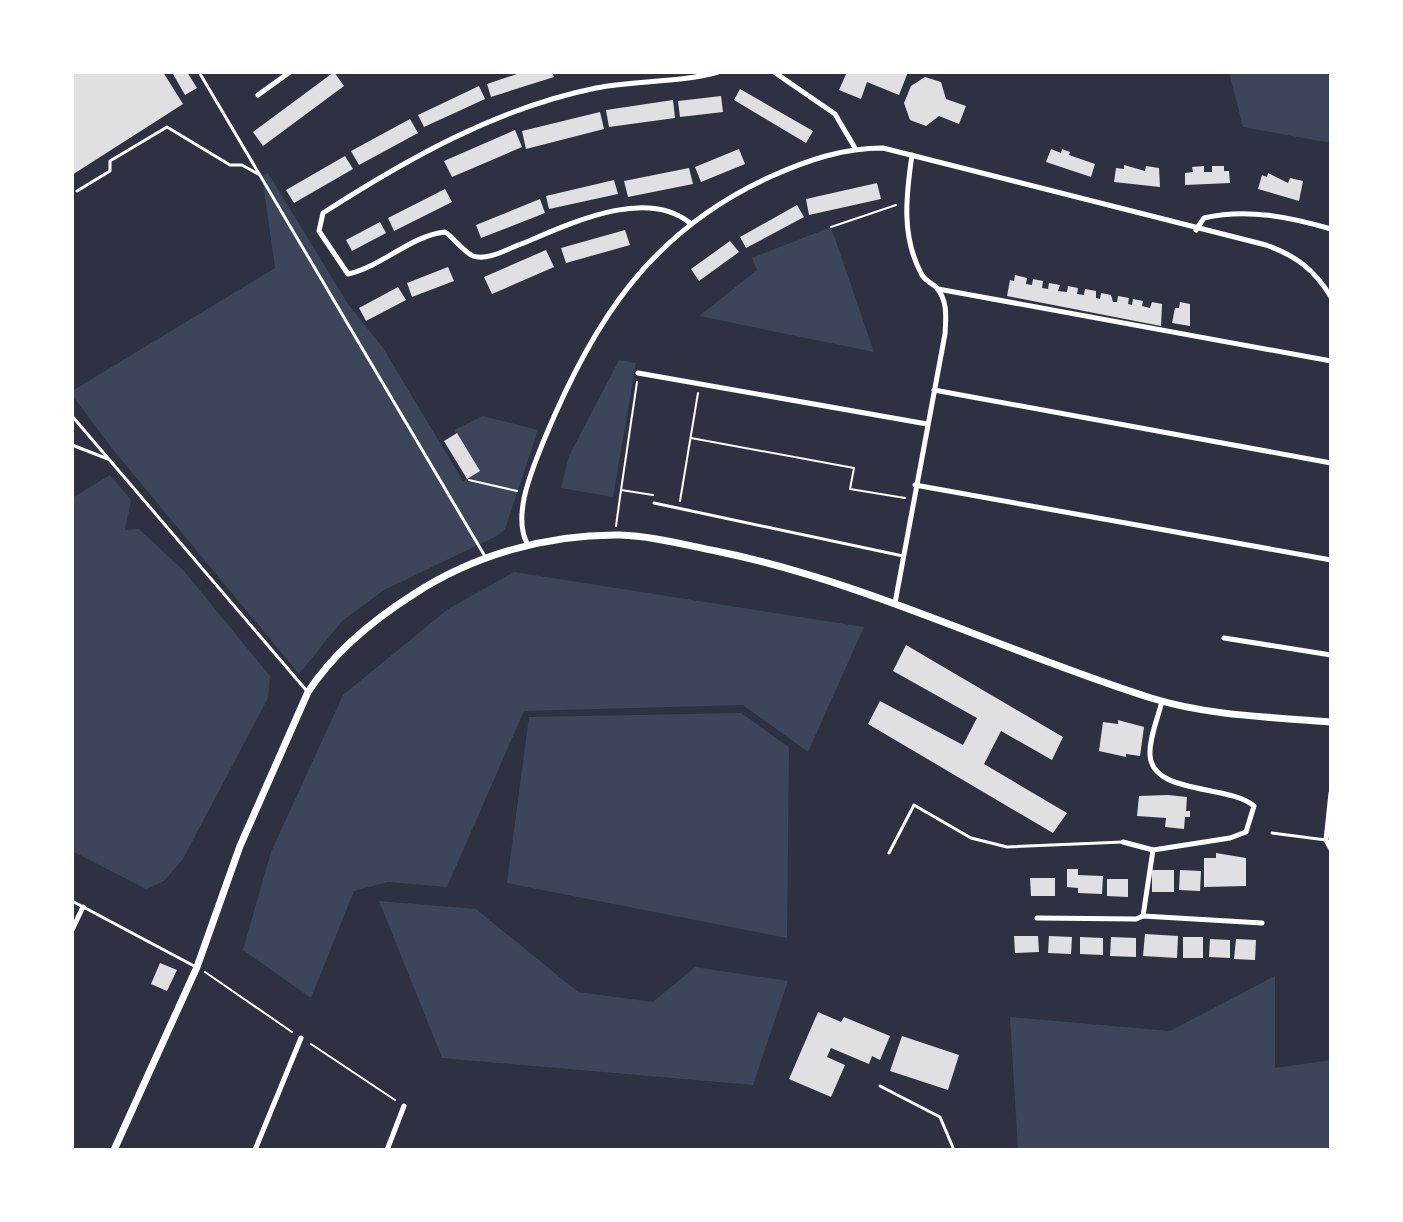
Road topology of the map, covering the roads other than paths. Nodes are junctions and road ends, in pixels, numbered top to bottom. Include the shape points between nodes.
1 (199, 72) edge
2 (290, 72) edge
3 (718, 72) edge
4 (774, 72) edge
5 (258, 95) dead end
6 (855, 148) junction
7 (912, 155) junction
8 (262, 176) junction
9 (77, 191) dead end
10 (690, 223) junction
11 (1331, 229) edge
12 (1196, 230) junction
13 (937, 288) junction
14 (1331, 297) edge
15 (1331, 361) edge
16 (638, 373) road end
17 (934, 390) junction
18 (72, 416) edge
19 (927, 424) junction
20 (72, 445) edge
21 (111, 460) junction
22 (1331, 463) edge
23 (915, 485) junction
24 (654, 503) road end
25 (528, 545) junction
26 (903, 556) junction
27 (486, 558) junction
28 (1331, 560) edge
29 (895, 603) junction
30 (1224, 638) dead end
31 (1331, 655) edge
32 (308, 692) junction
33 (1162, 701) junction
34 (1331, 722) edge
35 (1331, 793) edge
36 (1272, 833) dead end
37 (1326, 840) junction
38 (1123, 842) joint
39 (1331, 849) edge
40 (1153, 850) junction
41 (889, 853) dead end
42 (72, 901) edge
43 (83, 907) junction
44 (1143, 916) junction
45 (1037, 918) dead end
46 (1262, 923) dead end
47 (72, 930) edge
48 (197, 967) junction
49 (301, 1038) dead end
50 (880, 1086) dead end
51 (404, 1106) dead end
52 (114, 1150) edge
53 (255, 1150) edge
54 (387, 1150) edge
55 (954, 1150) edge

1 - 8 lane
2 - 5 street
3 - 10 street via 599,87 484,122 323,213 319,231 348,274 431,233 445,232 474,256 492,256 615,211 662,208
4 - 6 street via 835,114
6 - 7 street
6 - 10 street via 808,160 759,182
7 - 12 street
7 - 13 street via 905,202 908,237 924,279
8 - 9 lane via 230,165 167,127 110,161 110,171
8 - 27 lane
10 - 25 street via 645,263 610,307 585,352 536,460 522,525
11 - 12 street via 1262,214 1221,214 1204,218
12 - 14 street via 1288,253 1316,273
13 - 15 street
13 - 17 street via 946,307
16 - 19 street
17 - 19 street
17 - 22 street
18 - 21 lane
19 - 23 street
20 - 21 lane
21 - 32 lane
23 - 26 street
23 - 28 street
24 - 26 lane
25 - 27 street
25 - 29 street via 615,536 762,561
26 - 29 street
27 - 32 street via 424,587 373,622
29 - 33 street
30 - 31 street
32 - 48 street via 240,846
33 - 34 street via 1213,712
33 - 40 street via 1151,744 1156,773 1176,783 1244,798 1254,806 1246,832
35 - 37 street
36 - 37 lane
37 - 39 street
38 - 40 street
38 - 41 lane via 1007,847 971,838 914,805
40 - 44 street
42 - 43 lane
43 - 47 street
43 - 48 lane
44 - 45 street
44 - 46 street
48 - 52 street
49 - 53 street
50 - 55 lane via 940,1117
51 - 54 street

